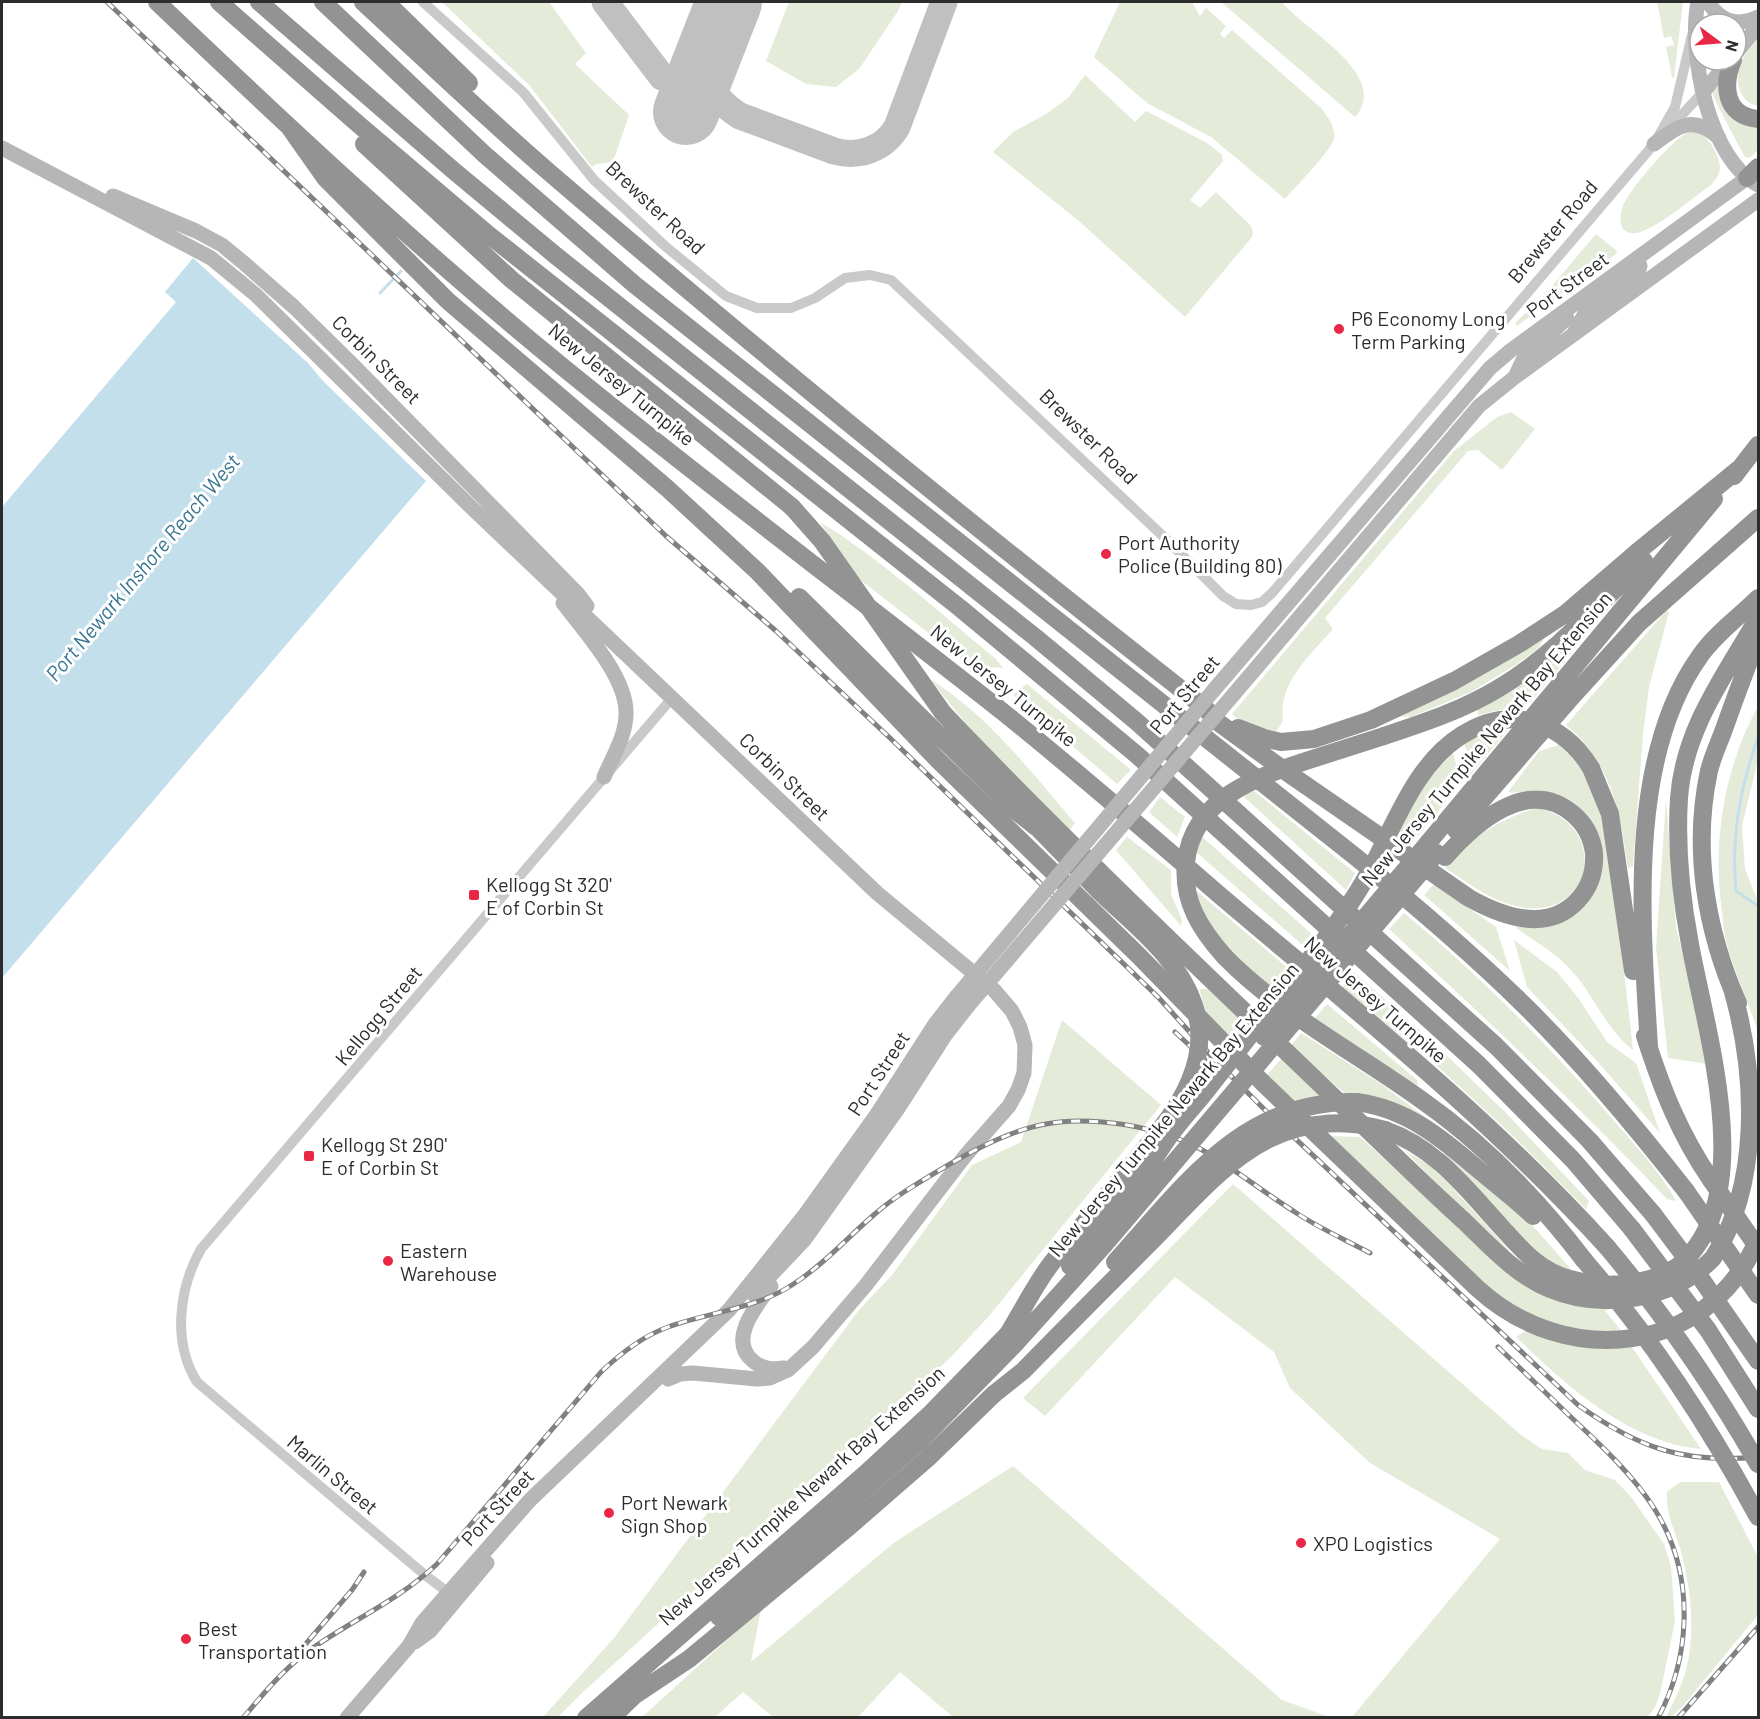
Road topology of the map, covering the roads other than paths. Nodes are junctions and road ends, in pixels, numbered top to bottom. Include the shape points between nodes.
1 (157, 2) edge
2 (219, 2) edge
3 (259, 2) edge
4 (323, 2) edge
5 (363, 2) edge
6 (386, 2) edge
7 (423, 2) edge
8 (1708, 2) edge
9 (1697, 8) edge
10 (1758, 17) edge
11 (1758, 26) edge
12 (1748, 39) edge
13 (1720, 72) edge
14 (1728, 72) edge
15 (310, 82) junction
16 (1703, 92) junction
17 (1758, 119) edge
18 (290, 128) junction
19 (1721, 140) junction
20 (1654, 144) junction
21 (2, 148) edge
22 (1755, 177) edge
23 (62, 180) junction
24 (1758, 200) edge
25 (588, 204) junction
26 (1637, 258) junction
27 (1575, 303) junction
28 (1573, 336) junction
29 (1515, 378) junction
30 (1758, 445) edge
31 (1740, 468) junction
32 (668, 489) junction
33 (1758, 518) edge
34 (542, 574) junction
35 (1758, 598) edge
36 (1758, 618) edge
37 (1758, 638) edge
38 (611, 639) junction
39 (672, 698) junction
40 (1205, 708) junction
41 (943, 713) junction
42 (604, 777) junction
43 (1036, 827) junction
44 (1437, 851) junction
45 (1733, 992) junction
46 (962, 1001) junction
47 (1649, 1047) junction
48 (1758, 1052) edge
49 (1136, 1187) junction
50 (805, 1239) junction
51 (1758, 1244) edge
52 (1584, 1260) junction
53 (1758, 1295) edge
54 (735, 1308) junction
55 (1008, 1334) junction
56 (1758, 1362) edge
57 (796, 1364) junction
58 (668, 1379) junction
59 (197, 1382) joint
60 (994, 1394) junction
61 (1758, 1409) edge
62 (629, 1410) junction
63 (1758, 1464) edge
64 (1758, 1517) edge
65 (452, 1595) junction
66 (715, 1612) junction
67 (632, 1697) junction
68 (347, 1718) edge
69 (586, 1718) edge
70 (611, 1718) edge

1 - 18 highway, New Jersey Turnpike
2 - 15 highway, New Jersey Turnpike
3 - 56 highway, bridge via 555,255 1035,636 1137,722 1496,1046 1589,1140 1653,1214
4 - 53 highway, bridge via 484,154 635,285 1439,926 1522,1003 1627,1117 1686,1191
5 - 25 highway
6 - 25 highway
7 - 20 street, Brewster Road via 524,92 594,180 708,284 736,302 779,309 803,304 845,278 870,275 891,280 1214,588 1241,605 1262,602 1272,593
8 - 10 main road via 1716,13 1732,22 1749,22
9 - 16 main road, Brewster Road via 1695,52
9 - 20 street, Brewster Road via 1678,98
11 - 12 main road, Brewster Road
13 - 16 main road, Brewster Road
14 - 17 highway via 1731,104 1745,116
15 - 41 highway, bridge via 345,126 483,255 792,507 822,541
15 - 61 highway, New Jersey Turnpike, bridge via 489,235 968,615 1137,755 1479,1065 1573,1160 1632,1229 1701,1321
16 - 19 main road, Brewster Road
16 - 20 street, Brewster Road
18 - 32 highway via 326,180 427,281
18 - 63 highway, New Jersey Turnpike, bridge via 567,370 1103,794 1480,1118 1607,1247 1690,1354
19 - 20 main road via 1702,126 1691,124
19 - 22 main road, Brewster Road via 1729,154
21 - 23 main road, Corbin Street
22 - 26 main road, Port Street
23 - 34 main road, Corbin Street via 211,258 231,274
23 - 38 main road, Corbin Street via 105,193 196,231 245,264 422,434 578,594
24 - 28 main road, Port Street
25 - 40 highway via 812,394
26 - 27 main road, Port Street
26 - 28 main road via 1638,273 1587,310
27 - 29 main road via 1565,321 1524,358
27 - 46 main road, Port Street, bridge via 1510,351 1476,382 1213,691
28 - 29 main road, Port Street
29 - 46 main road, Port Street, bridge via 1466,419 1234,694
30 - 31 highway, New Jersey Turnpike Newark Bay Extension
31 - 40 highway via 1556,620 1478,668 1387,714 1329,735 1287,742 1247,733
31 - 44 highway, New Jersey Turnpike Newark Bay Extension
31 - 52 highway, bridge via 1534,665 1469,704 1248,783 1220,801 1202,820 1186,858 1188,897 1200,925 1225,957 1271,997 1459,1128 1541,1209
32 - 43 highway via 777,576
32 - 51 highway via 758,572 912,734 1263,1083 1497,1305 1535,1326 1579,1338 1620,1340 1655,1334 1686,1321 1717,1299
33 - 44 highway, New Jersey Turnpike Newark Bay Extension via 1639,623
34 - 38 main road, Corbin Street
34 - 42 main road via 622,687 626,711 622,739
35 - 47 highway via 1699,657 1674,699 1659,745 1643,878
36 - 60 highway, bridge via 1695,729 1679,797 1685,920 1727,1099 1732,1138 1725,1206 1704,1243 1677,1267 1647,1279 1603,1284 1567,1279 1545,1269 1527,1254 1435,1156 1408,1139 1346,1123 1310,1126 1278,1135 1245,1153 1193,1199 1023,1371
37 - 45 highway via 1710,769 1702,817 1705,891
38 - 39 main road, Corbin Street
39 - 42 street, Kellogg Street
39 - 57 main road, Corbin Street via 877,893 994,990 1012,1011 1024,1045 1022,1082 1004,1113 965,1156 866,1285
40 - 44 highway via 1219,723 1306,786 1496,912 1531,919 1562,913 1584,893 1594,864 1590,839 1579,819 1559,805 1537,800 1491,814
41 - 43 highway via 961,741
41 - 45 highway via 1446,1205 1509,1264 1553,1291 1612,1300 1658,1292 1688,1278 1708,1262 1739,1221 1755,1171 1757,1121 1752,1065
42 - 59 street, Kellogg Street via 201,1249 185,1287 181,1323 189,1370
43 - 55 highway, bridge via 1156,947 1184,981 1199,1025 1197,1059 1179,1101 1052,1263
44 - 49 highway, New Jersey Turnpike Newark Bay Extension, bridge
44 - 66 highway, New Jersey Turnpike Newark Bay Extension, bridge via 1105,1244 1015,1344 918,1443
45 - 48 highway
46 - 50 main road, Port Street via 946,1034 897,1110
46 - 54 main road, Port Street via 935,1024 877,1114
47 - 49 highway, bridge via 1638,1013 1610,813 1591,768 1566,738 1548,727 1508,720 1485,724 1446,747 1429,766 1339,921 1174,1130
47 - 51 highway, bridge via 1672,1114 1690,1147
49 - 55 highway, New Jersey Turnpike Newark Bay Extension, bridge
50 - 54 main road, Port Street
50 - 57 main road via 754,1311 743,1337 746,1354 758,1365 775,1369
52 - 60 highway, bridge via 1422,1126 1393,1111 1356,1102 1311,1105 1256,1125 1225,1146 1192,1177
52 - 64 highway, bridge via 1679,1384
54 - 58 main road
54 - 62 main road
55 - 66 highway, New Jersey Turnpike Newark Bay Extension via 931,1413
57 - 58 main road via 782,1373 757,1379 693,1373
58 - 62 main road
59 - 65 street, Marlin Street
60 - 67 highway via 897,1485 748,1610 689,1659
62 - 65 main road, Port Street
65 - 68 main road, Port Street via 430,1631 409,1646
66 - 67 highway, New Jersey Turnpike Newark Bay Extension
66 - 69 highway, New Jersey Turnpike Newark Bay Extension
67 - 70 highway, New Jersey Turnpike Newark Bay Extension

